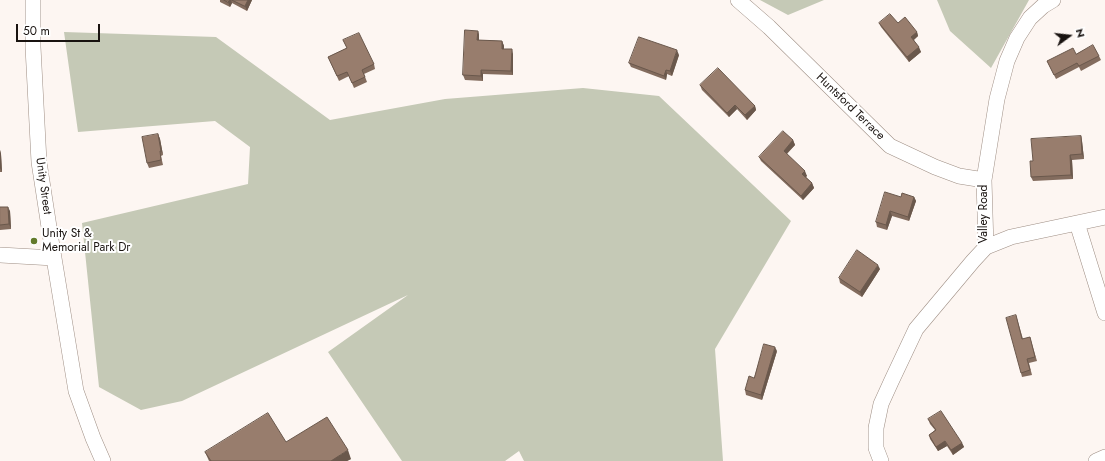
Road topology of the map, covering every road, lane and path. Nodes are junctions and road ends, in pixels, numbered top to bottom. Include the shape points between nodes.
1 (33, 0) edge
2 (738, 0) edge
3 (1053, 0) edge
4 (984, 180) junction
5 (1105, 217) edge
6 (1077, 223) junction
7 (986, 247) junction
8 (0, 255) edge
9 (54, 258) junction
10 (1105, 313) edge
11 (1105, 457) edge
12 (103, 461) edge
13 (881, 461) edge
14 (1096, 461) edge

1 - 9 street, Unity Street via 39,162
2 - 4 street, Huntsford Terrace via 769,27 890,146 959,176
3 - 4 street, Valley Road via 1030,18 1017,38 1007,61 997,99
4 - 7 street, Valley Road
5 - 6 street
6 - 7 street via 1011,236
6 - 10 street
7 - 13 street, Valley Road via 916,329 881,404 876,428 876,448
8 - 9 street
9 - 12 street, Unity Street via 76,391
11 - 14 street

